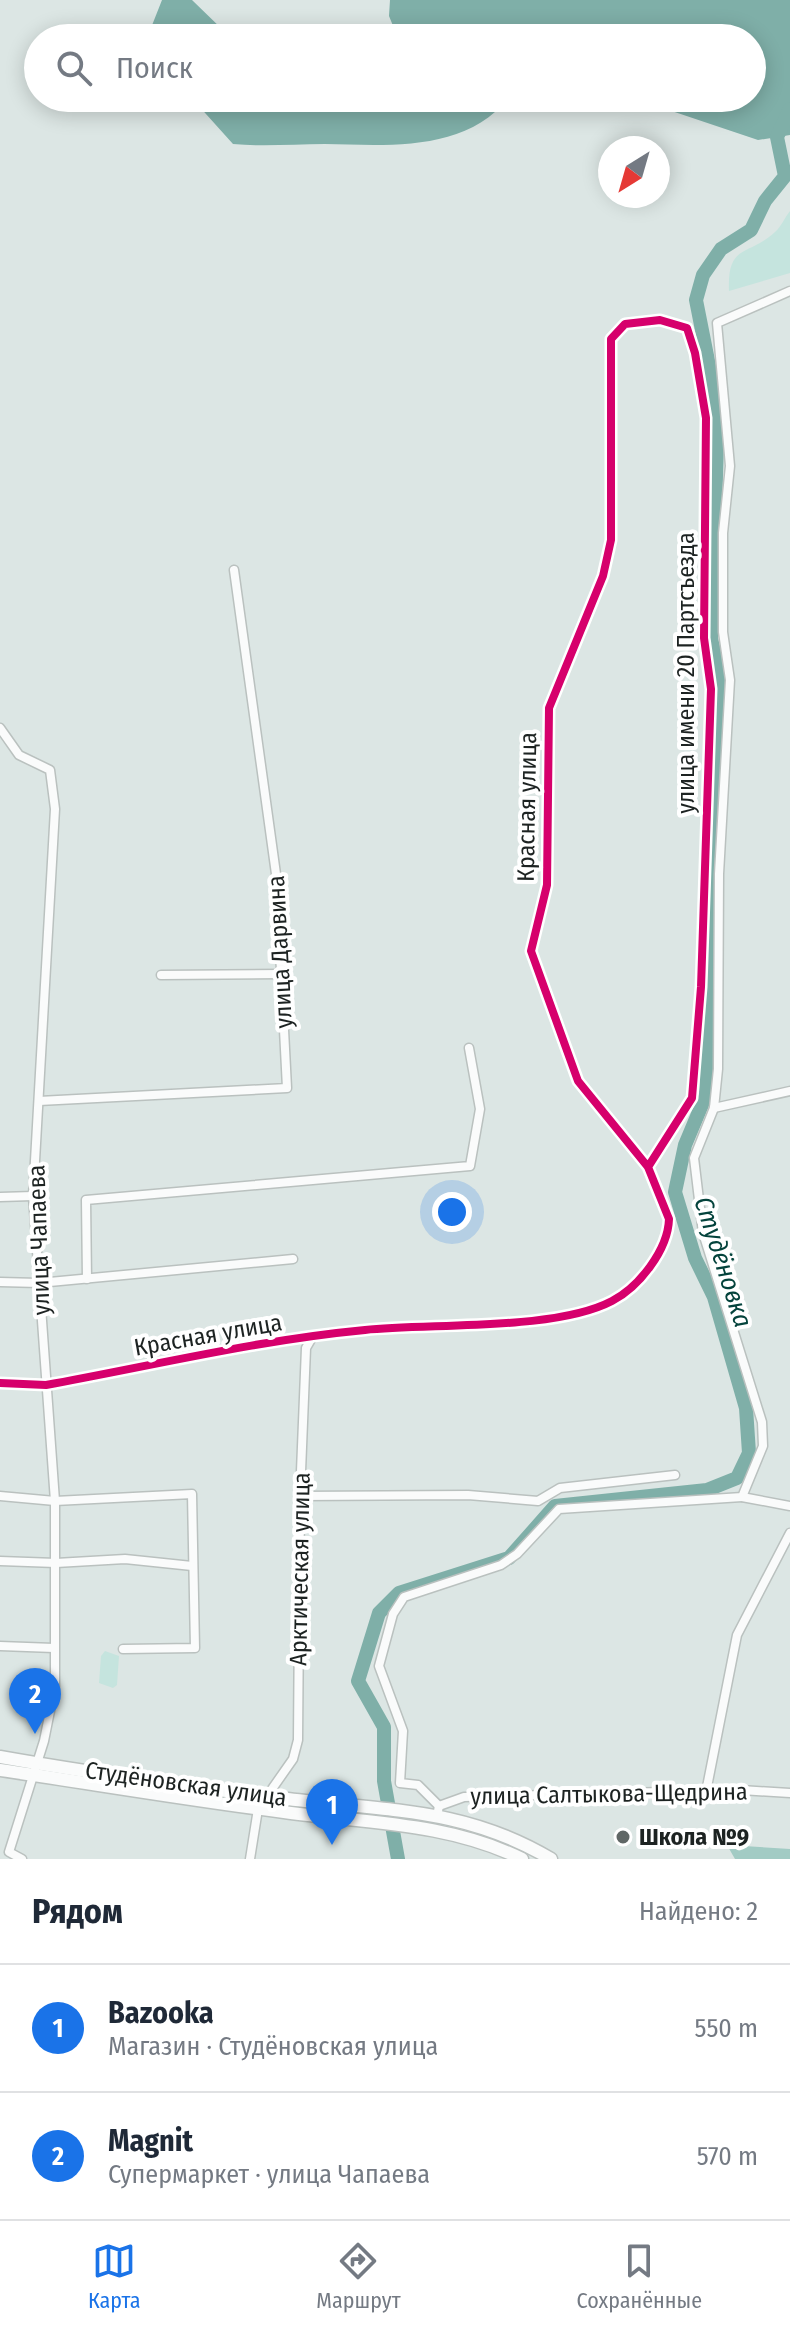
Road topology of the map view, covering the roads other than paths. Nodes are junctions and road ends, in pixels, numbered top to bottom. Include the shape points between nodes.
1 (790, 291) edge
2 (625, 324) joint
3 (234, 570) dead end
4 (0, 728) edge
5 (281, 974) junction
6 (161, 975) dead end
7 (469, 1048) dead end
8 (790, 1091) edge
9 (39, 1101) junction
10 (714, 1108) junction
11 (648, 1167) junction
12 (33, 1196) junction
13 (0, 1197) edge
14 (293, 1259) dead end
15 (87, 1279) junction
16 (0, 1282) edge
17 (39, 1283) junction
18 (313, 1336) junction
19 (0, 1383) edge
20 (46, 1385) junction
21 (675, 1475) dead end
22 (0, 1496) edge
23 (300, 1496) junction
24 (742, 1497) junction
25 (55, 1501) junction
26 (790, 1506) edge
27 (790, 1533) edge
28 (0, 1561) edge
29 (56, 1563) junction
30 (192, 1566) junction
31 (0, 1646) edge
32 (54, 1648) junction
33 (123, 1649) dead end
34 (0, 1757) edge
35 (36, 1769) junction
36 (0, 1770) edge
37 (706, 1792) junction
38 (247, 1793) junction
39 (790, 1793) edge
40 (268, 1796) junction
41 (288, 1806) junction
42 (251, 1808) junction
43 (434, 1812) junction
44 (22, 1859) edge
45 (250, 1859) edge
46 (522, 1859) edge
47 (551, 1859) edge

1 - 10 street, улица имени 20 Партсъезда via 717,323 730,466 723,533 723,632 730,680
2 - 11 street, Красная улица via 611,339 611,540 603,576 549,708 547,885 531,951 578,1081
2 - 11 street, улица имени 20 Партсъезда via 660,320 687,328 706,418 704,638 711,689 701,987 692,1098
3 - 5 street, улица Дарвина via 276,874
4 - 9 street, улица Чапаева via 19,755 50,770 55,809
5 - 6 street
5 - 9 street, улица Дарвина via 287,1088
7 - 15 street via 480,1109 470,1166 86,1200
8 - 10 street
9 - 12 street, улица Чапаева
10 - 24 street, улица имени 20 Партсъезда via 694,1158 703,1233 762,1422 763,1446
11 - 18 street, Красная улица via 669,1229 648,1268 612,1301 551,1319
12 - 13 street
12 - 17 street, улица Чапаева
14 - 15 street
15 - 17 street
16 - 17 street
17 - 20 street, улица Чапаева
18 - 20 street, Красная улица
18 - 23 street, Арктическая улица via 306,1348
19 - 20 street, Красная улица
20 - 25 street, улица Чапаева
21 - 23 street via 560,1488 538,1501 468,1495
22 - 25 street
23 - 40 street, Арктическая улица via 298,1740 293,1759
24 - 26 street
24 - 43 street via 559,1509 501,1565 404,1597 393,1614 379,1666 403,1731 400,1783 418,1785
25 - 29 street, улица Чапаева
25 - 30 street via 192,1494
27 - 37 street via 737,1635
28 - 29 street
29 - 30 street via 125,1559
29 - 32 street, улица Чапаева
30 - 33 street via 195,1648
31 - 32 street
32 - 35 street, улица Чапаева via 55,1686
34 - 35 main road, Студёновская улица
35 - 36 main road, Студёновская улица
35 - 38 main road, Студёновская улица
35 - 42 main road, Студёновская улица
35 - 44 street, улица Чапаева via 9,1852
37 - 39 street, улица Салтыкова-Щедрина
37 - 43 street, улица Салтыкова-Щедрина via 464,1797
38 - 40 main road, Студёновская улица
38 - 42 main road
40 - 41 main road, Студёновская улица
40 - 42 street, Арктическая улица
41 - 42 main road, Студёновская улица
41 - 43 main road, Студёновская улица
41 - 46 main road, Студёновская улица via 474,1838
42 - 45 street
43 - 47 main road via 499,1831

